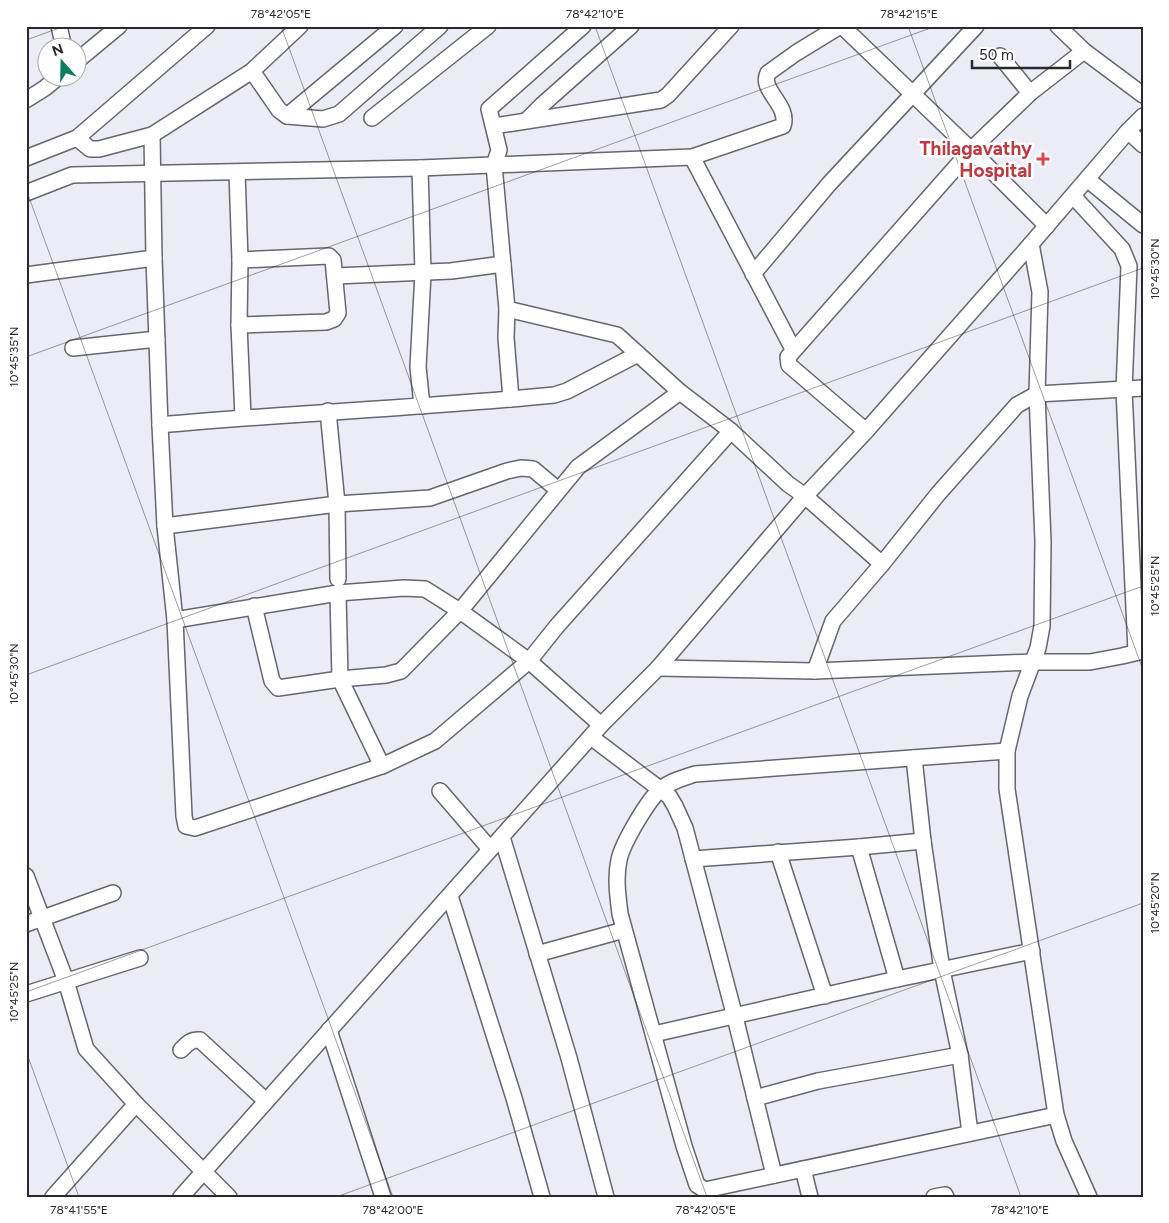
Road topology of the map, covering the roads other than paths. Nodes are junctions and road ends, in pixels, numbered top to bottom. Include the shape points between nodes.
1 (206, 26) edge
2 (300, 26) edge
3 (395, 26) edge
4 (440, 26) edge
5 (488, 26) edge
6 (583, 26) edge
7 (631, 26) edge
8 (731, 26) edge
9 (841, 26) edge
10 (976, 26) edge
11 (1058, 26) edge
12 (119, 27) edge
13 (1084, 51) junction
14 (88, 52) edge
15 (1000, 56) dead end
16 (252, 71) junction
17 (45, 88) edge
18 (1030, 93) junction
19 (912, 94) junction
20 (1143, 95) edge
21 (26, 100) edge
22 (287, 116) junction
23 (1143, 116) edge
24 (372, 118) dead end
25 (528, 120) junction
26 (494, 126) junction
27 (1128, 131) junction
28 (152, 135) junction
29 (77, 138) junction
30 (1143, 145) edge
31 (971, 150) junction
32 (692, 157) junction
33 (26, 158) edge
34 (494, 165) junction
35 (420, 168) junction
36 (237, 172) junction
37 (153, 175) junction
38 (1087, 180) junction
39 (26, 193) edge
40 (1073, 196) junction
41 (1143, 225) edge
42 (1047, 226) junction
43 (1031, 244) junction
44 (154, 258) junction
45 (240, 260) junction
46 (503, 264) junction
47 (422, 273) junction
48 (753, 274) junction
49 (26, 275) edge
50 (335, 276) junction
51 (507, 309) junction
52 (239, 325) junction
53 (157, 339) junction
54 (73, 348) dead end
55 (791, 353) junction
56 (638, 354) junction
57 (1143, 388) edge
58 (1124, 390) junction
59 (680, 392) junction
60 (1037, 394) junction
61 (511, 399) junction
62 (422, 406) junction
63 (328, 411) junction
64 (244, 417) junction
65 (160, 425) junction
66 (731, 431) junction
67 (866, 431) junction
68 (558, 490) junction
69 (806, 496) junction
70 (337, 504) junction
71 (165, 526) junction
72 (882, 564) junction
73 (338, 586) junction
74 (254, 606) junction
75 (460, 611) junction
76 (175, 620) junction
77 (1139, 652) edge
78 (529, 661) junction
79 (1032, 662) junction
80 (658, 668) junction
81 (815, 671) junction
82 (340, 679) junction
83 (601, 725) junction
84 (591, 737) junction
85 (1007, 751) junction
86 (914, 758) junction
87 (382, 766) junction
88 (440, 790) dead end
89 (660, 790) junction
90 (502, 837) junction
91 (923, 841) junction
92 (859, 848) junction
93 (490, 849) junction
94 (778, 852) junction
95 (693, 859) junction
96 (26, 876) edge
97 (112, 893) dead end
98 (450, 896) junction
99 (42, 918) junction
100 (26, 924) edge
101 (624, 930) junction
102 (1032, 950) junction
103 (538, 954) junction
104 (140, 958) dead end
105 (942, 970) junction
106 (897, 979) junction
107 (66, 982) junction
108 (26, 994) edge
109 (825, 996) junction
110 (735, 1016) junction
111 (329, 1030) junction
112 (654, 1034) junction
113 (181, 1050) dead end
114 (960, 1055) junction
115 (755, 1098) junction
116 (266, 1101) junction
117 (136, 1104) junction
118 (1056, 1115) junction
119 (970, 1133) junction
120 (803, 1169) junction
121 (203, 1172) junction
122 (774, 1175) junction
123 (53, 1197) edge
124 (181, 1197) edge
125 (229, 1197) edge
126 (383, 1197) edge
127 (542, 1197) edge
128 (606, 1197) edge
129 (810, 1197) edge
130 (934, 1197) edge
131 (946, 1197) edge
132 (1089, 1197) edge

1 - 29 street
2 - 16 street
3 - 22 street
4 - 22 street via 339,114 323,119
5 - 24 street
6 - 26 street via 490,108
7 - 25 street
8 - 25 street via 661,100
9 - 19 street
9 - 32 street via 796,53 765,78 782,109 783,126
10 - 19 street
11 - 13 street
12 - 14 street
13 - 18 street
13 - 20 street
15 - 18 street
16 - 22 street via 279,110
16 - 28 street
17 - 21 street
18 - 31 street
19 - 31 street
19 - 48 street via 829,184
23 - 27 street
25 - 26 street
26 - 34 street via 499,150
27 - 30 street
27 - 38 street
28 - 29 street via 99,149 90,149
28 - 37 street
29 - 33 street
31 - 42 street
31 - 55 street
32 - 34 street
32 - 48 street
34 - 35 street
34 - 46 street
35 - 36 street
35 - 47 street
36 - 37 street
36 - 45 street
37 - 39 street via 72,175
37 - 44 street
38 - 40 street
38 - 41 street
40 - 42 street
40 - 58 street via 1122,249 1129,266
42 - 43 street
43 - 60 street via 1040,292
43 - 67 street
44 - 49 street
44 - 53 street
45 - 50 street via 329,256 333,260
45 - 52 street
46 - 47 street
46 - 51 street
47 - 50 street
47 - 62 street via 418,367
48 - 55 street
50 - 52 street via 338,313 334,319
51 - 56 street via 617,335
51 - 61 street
52 - 64 street
53 - 54 street
53 - 65 street
55 - 67 street via 789,366
56 - 59 street
56 - 61 street via 567,391
57 - 58 street
58 - 60 street
58 - 77 street
59 - 66 street
59 - 68 street via 578,467
60 - 72 street via 1017,405 938,494
60 - 79 street via 1043,541 1042,626
61 - 62 street
62 - 63 street
63 - 64 street
63 - 70 street
64 - 65 street
65 - 71 street
66 - 69 street via 788,484
66 - 78 street
67 - 69 street
68 - 70 street via 533,469 521,468 430,498
68 - 75 street
69 - 72 street
69 - 80 street
70 - 71 street
70 - 73 street
71 - 76 street
72 - 81 street via 833,621
73 - 74 street
73 - 75 street via 425,589
73 - 82 street
74 - 76 street
74 - 82 street via 272,680 278,688
75 - 78 street
75 - 82 street via 401,671
76 - 87 street via 186,826 195,828
77 - 79 street via 1090,662
78 - 83 street
78 - 87 street via 435,741
79 - 81 street
79 - 85 street
80 - 81 street
80 - 83 street
82 - 87 street
83 - 84 street
84 - 89 street
84 - 90 street
85 - 86 street
85 - 102 street via 1007,789
86 - 89 street via 695,774
86 - 91 street
88 - 93 street
89 - 95 street via 675,806
89 - 101 street via 629,836 619,859 618,891
90 - 93 street
90 - 103 street
91 - 92 street
91 - 105 street
92 - 94 street
92 - 106 street
93 - 98 street
94 - 95 street
94 - 109 street
95 - 110 street
96 - 99 street
97 - 99 street
98 - 111 street
98 - 127 street
99 - 100 street
99 - 107 street
101 - 103 street
101 - 112 street
102 - 105 street
102 - 118 street
103 - 128 street
104 - 107 street
105 - 106 street
105 - 114 street
106 - 109 street
107 - 108 street
107 - 117 street via 86,1049
109 - 110 street
110 - 112 street
110 - 115 street
111 - 116 street
111 - 126 street
112 - 122 street via 697,1185 705,1190
113 - 116 street via 195,1039 200,1040
114 - 115 street via 818,1081
114 - 119 street
115 - 122 street
116 - 121 street
117 - 121 street
117 - 123 street
118 - 119 street
118 - 132 street
119 - 120 street
120 - 122 street
120 - 129 street
121 - 124 street
121 - 125 street
130 - 131 street

